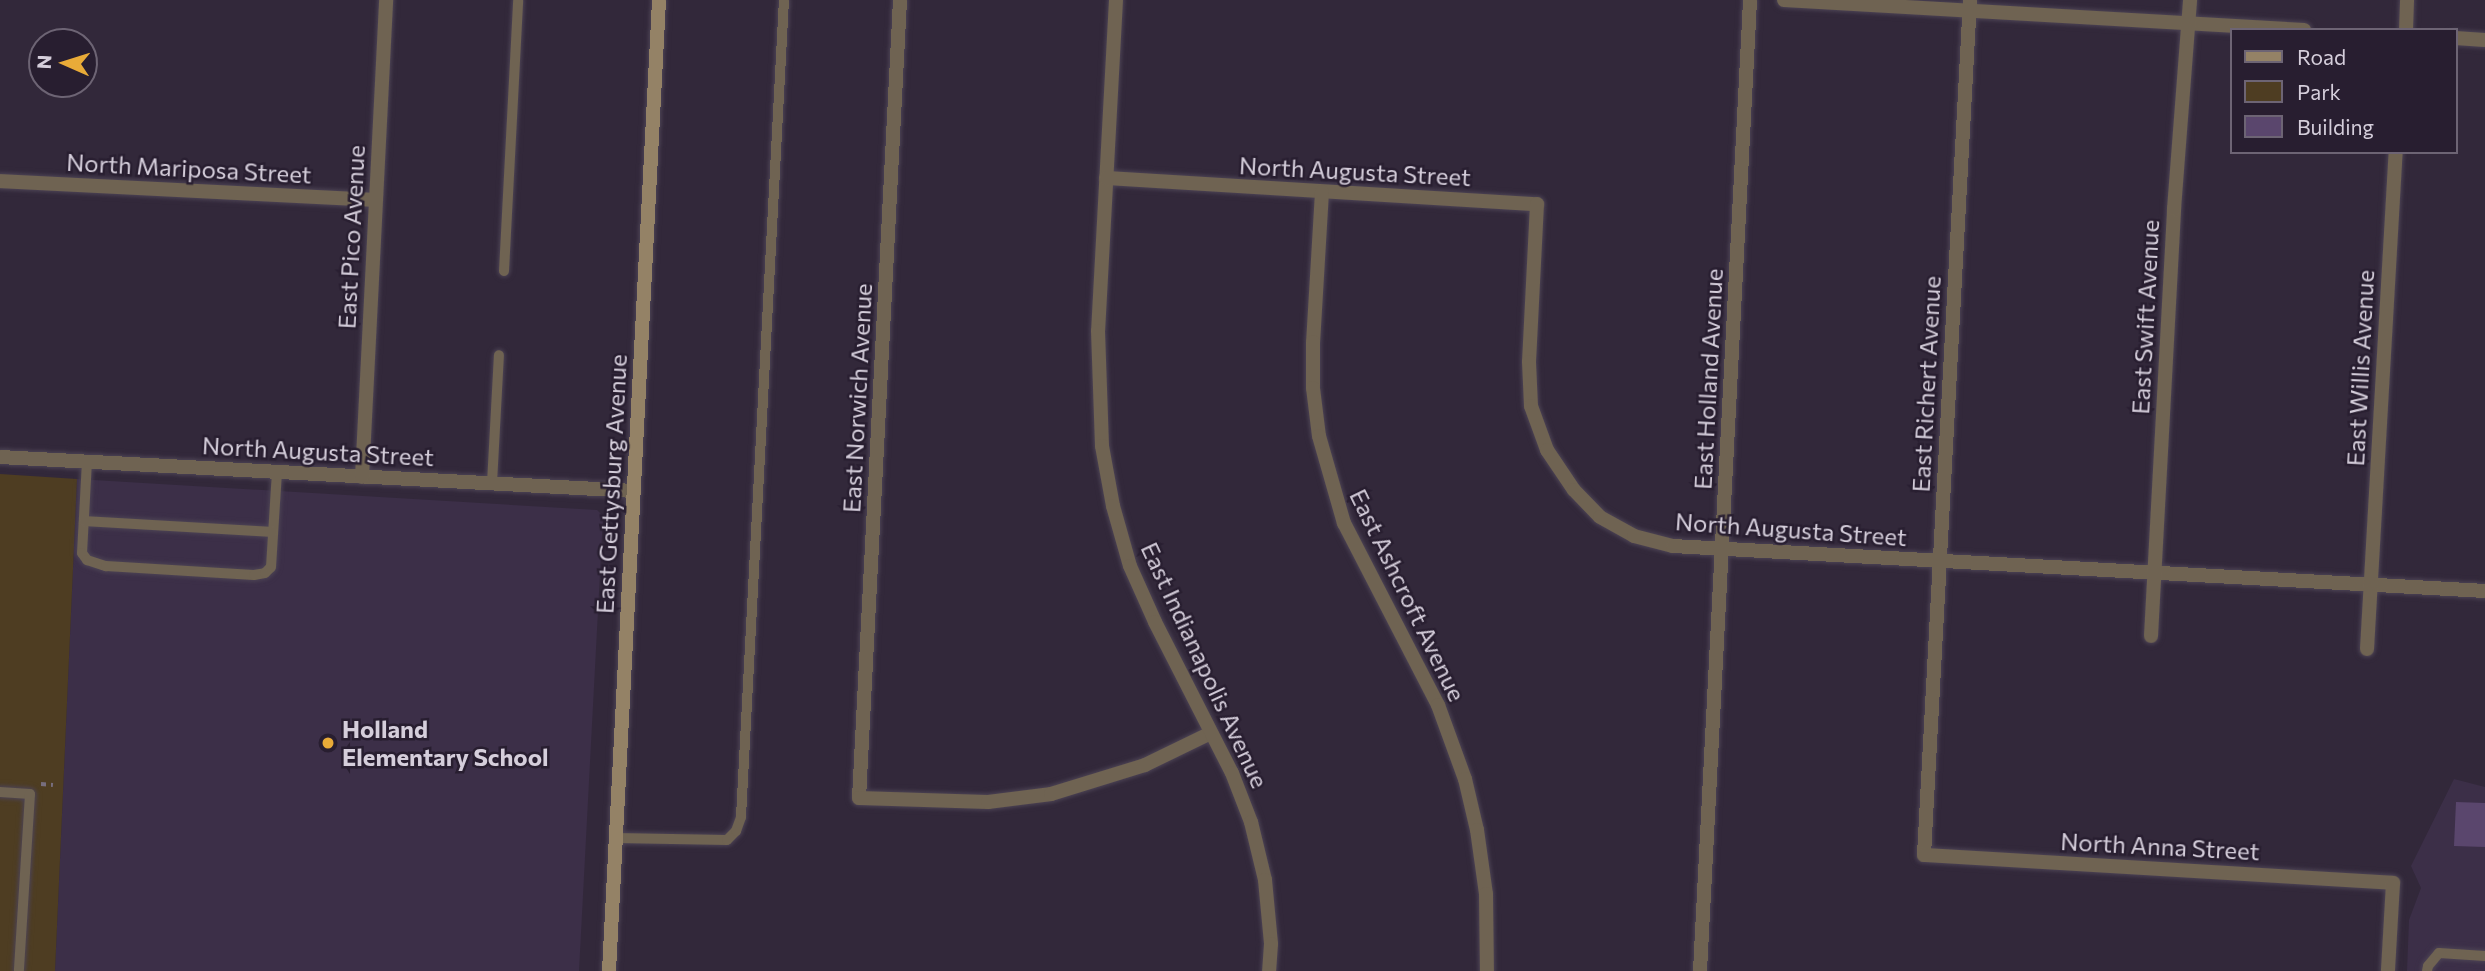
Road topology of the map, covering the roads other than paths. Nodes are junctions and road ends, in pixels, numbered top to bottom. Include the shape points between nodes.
1 (386, 0) edge
2 (518, 0) edge
3 (659, 0) edge
4 (784, 0) edge
5 (900, 0) edge
6 (1116, 0) edge
7 (1750, 0) edge
8 (1784, 0) edge
9 (2190, 0) edge
10 (2407, 0) edge
11 (1970, 4) edge
12 (2189, 23) junction
13 (2271, 28) edge
14 (2406, 28) edge
15 (2457, 38) edge
16 (2485, 40) edge
17 (2396, 154) edge
18 (1106, 178) junction
19 (0, 181) edge
20 (1322, 192) junction
21 (375, 200) junction
22 (503, 271) dead end
23 (499, 355) dead end
24 (0, 457) edge
25 (87, 461) junction
26 (277, 471) junction
27 (362, 477) junction
28 (492, 483) junction
29 (633, 491) junction
30 (84, 521) junction
31 (273, 533) junction
32 (1722, 550) junction
33 (1939, 561) junction
34 (2155, 574) junction
35 (2372, 586) junction
36 (2485, 591) edge
37 (2151, 636) dead end
38 (2367, 649) dead end
39 (1211, 733) junction
40 (0, 792) edge
41 (616, 838) junction
42 (1924, 855) joint
43 (2485, 956) edge
44 (19, 971) edge
45 (609, 971) edge
46 (1269, 971) edge
47 (1487, 971) edge
48 (1700, 971) edge
49 (2388, 971) edge
50 (2427, 971) edge

1 - 21 street, East Pico Avenue
2 - 22 lane
3 - 29 street, East Gettysburg Avenue
4 - 41 lane via 741,817 727,840
5 - 39 street, East Norwich Avenue via 859,798 988,802 1051,794 1145,765
6 - 18 street, East Indianapolis Avenue
7 - 32 street, East Holland Avenue
8 - 11 street
9 - 12 street, East Swift Avenue
10 - 14 street
11 - 12 street
11 - 33 street, East Richert Avenue
12 - 13 street
12 - 34 street, East Swift Avenue via 2174,209
15 - 16 street
17 - 35 street, East Willis Avenue
18 - 20 street, North Augusta Street
18 - 39 street, East Indianapolis Avenue via 1098,389 1111,494 1130,566
19 - 21 street, North Mariposa Street
20 - 32 street, North Augusta Street via 1537,204 1529,362 1531,406 1547,450 1574,490 1600,517 1634,536 1673,547
20 - 47 street, East Ashcroft Avenue via 1313,353 1319,436 1344,523 1438,705 1465,779 1486,894
21 - 27 street, East Pico Avenue
23 - 28 lane
24 - 25 street, North Augusta Street
25 - 26 street, North Augusta Street
25 - 30 lane
26 - 27 street, North Augusta Street
26 - 31 lane
27 - 28 street, North Augusta Street
28 - 29 street, North Augusta Street
29 - 41 street, East Gettysburg Avenue
30 - 31 lane
30 - 31 lane via 82,553 96,565 106,566 265,573 271,567
32 - 33 street, North Augusta Street
32 - 48 street, East Holland Avenue
33 - 34 street, North Augusta Street
33 - 42 street, East Richert Avenue
34 - 35 street, North Augusta Street
34 - 37 street, East Swift Avenue
35 - 36 street, North Augusta Street
35 - 38 street
39 - 46 street, East Indianapolis Avenue via 1251,822 1265,880
40 - 44 lane via 30,794
41 - 45 street, East Gettysburg Avenue
42 - 49 street, North Anna Street via 2393,883
43 - 50 lane via 2439,953

